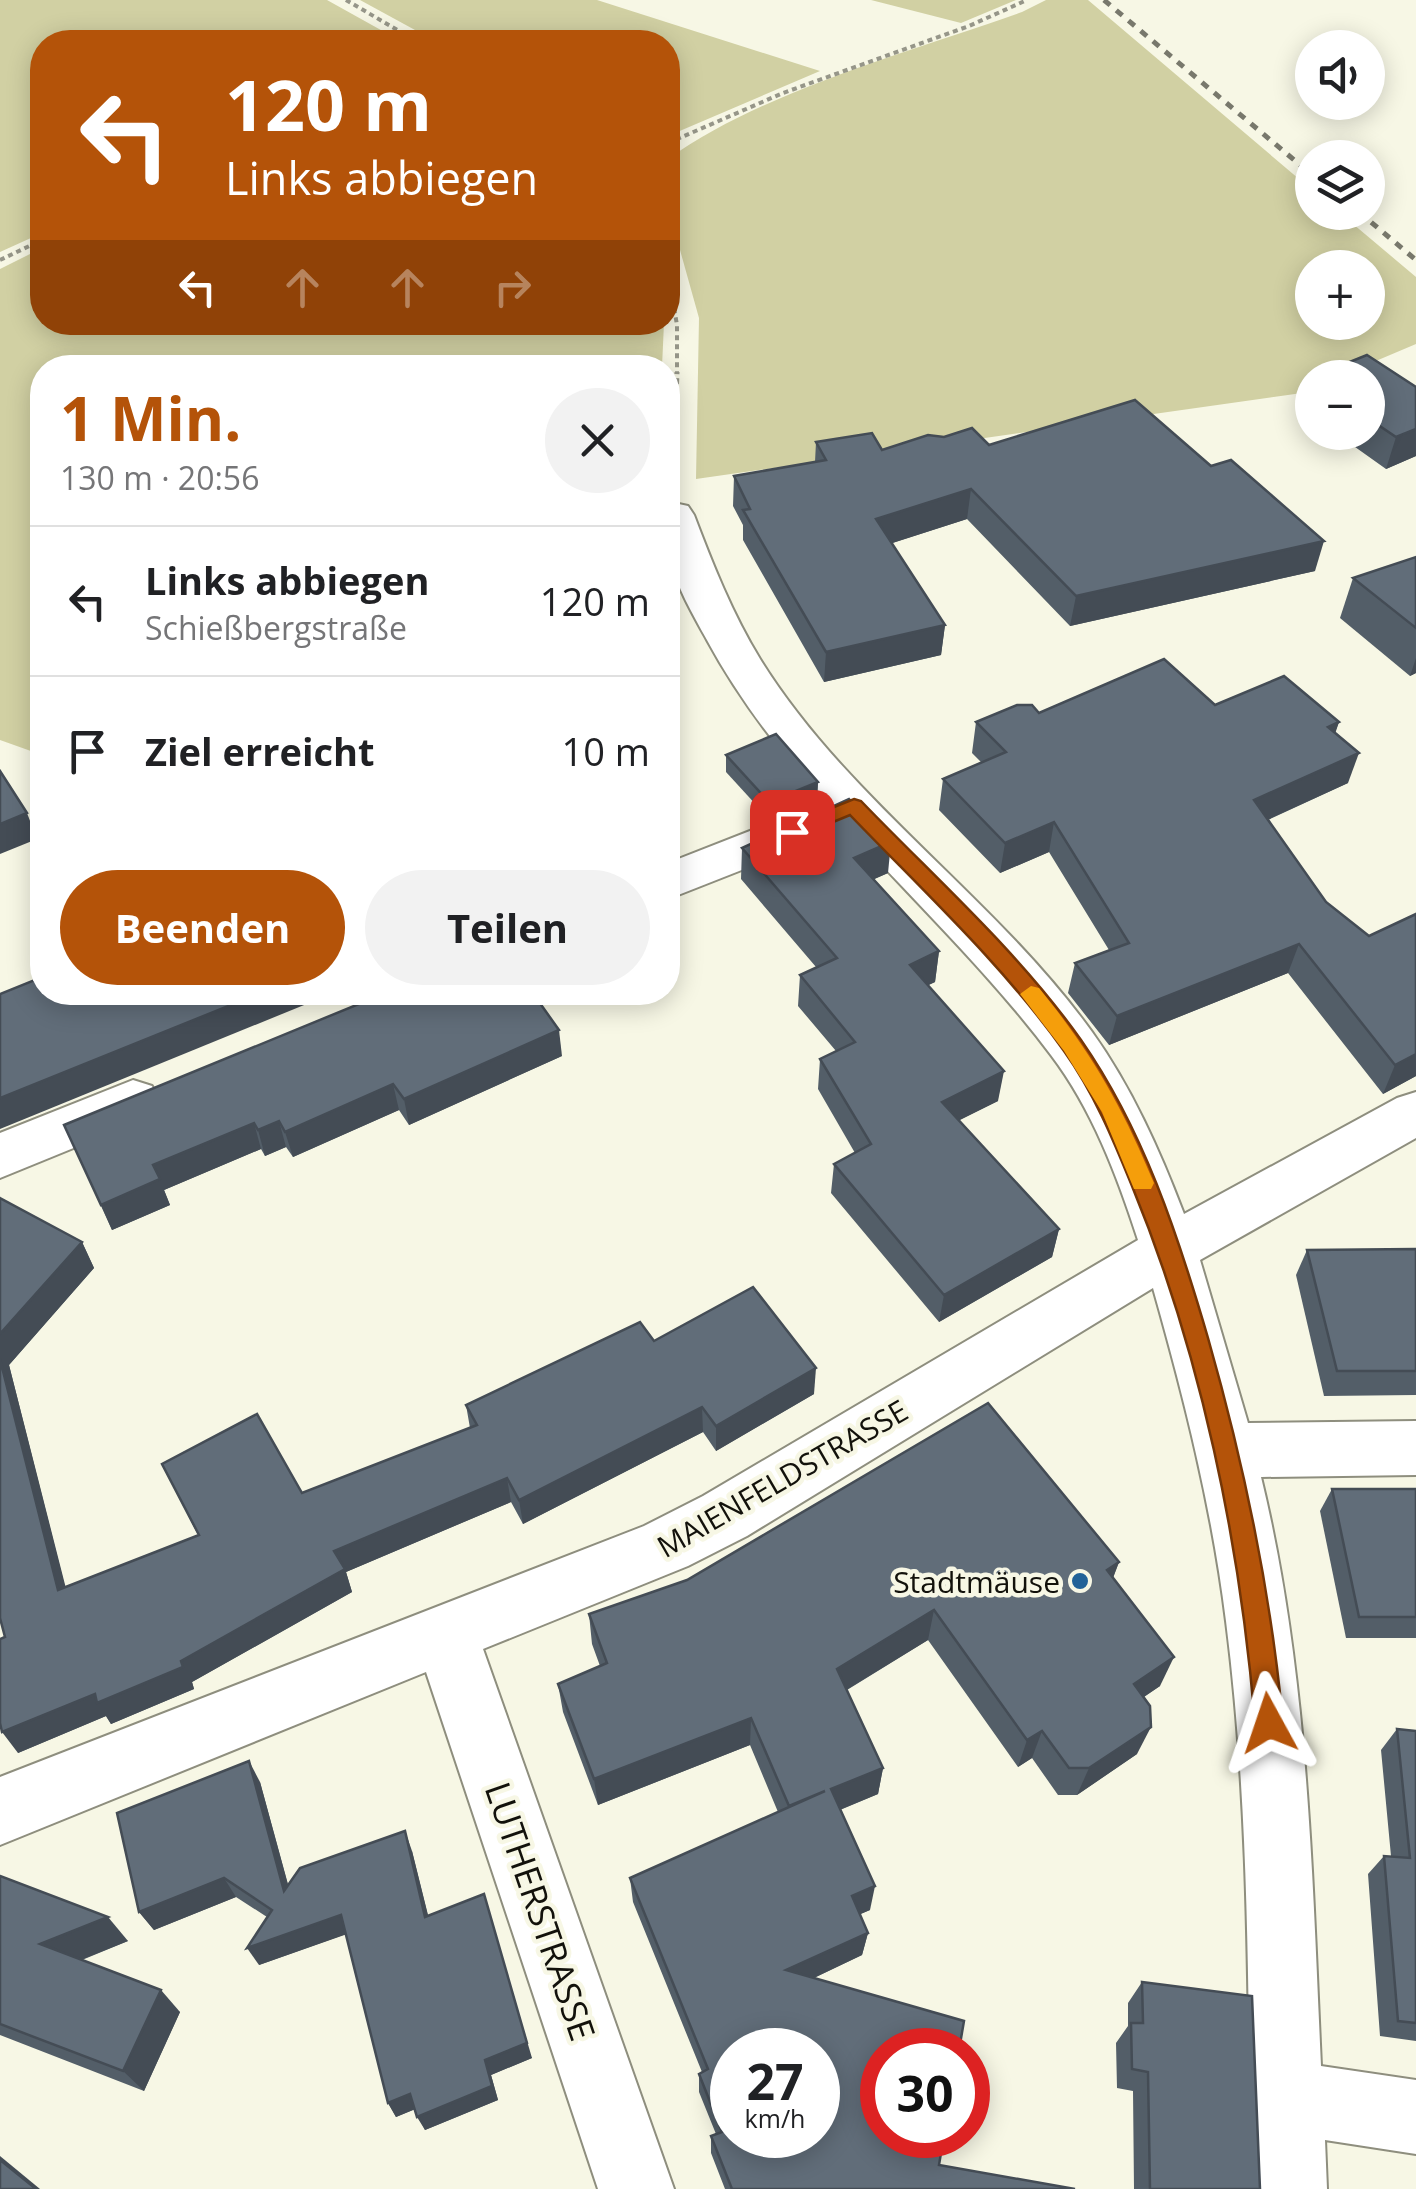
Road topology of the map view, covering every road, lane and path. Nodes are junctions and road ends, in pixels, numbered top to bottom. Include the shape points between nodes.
1 (346, 0) edge
2 (1026, 0) edge
3 (396, 30) edge
4 (680, 138) edge
5 (30, 246) edge
6 (0, 260) edge
7 (680, 534) edge
8 (854, 806) junction
9 (680, 877) edge
10 (181, 1082) edge
11 (1416, 1113) edge
12 (0, 1156) edge
13 (1170, 1249) junction
14 (1416, 1448) edge
15 (1227, 1450) junction
16 (445, 1633) junction
17 (0, 1811) edge
18 (1286, 2098) junction
19 (1416, 2117) edge
20 (636, 2189) edge
21 (1289, 2189) edge

1 - 3 path
2 - 4 path
5 - 6 path
7 - 8 street via 700,595 732,654
8 - 9 street
8 - 13 street via 1011,970 1072,1045 1112,1109
10 - 12 street
11 - 13 street, MAIENFELDSTRASSE
13 - 15 street
13 - 16 street, MAIENFELDSTRASSE via 726,1516
14 - 15 street
15 - 18 street via 1263,1658 1272,1755
16 - 17 street, MAIENFELDSTRASSE
16 - 20 street, LUTHERSTRASSE
18 - 19 street
18 - 21 street

